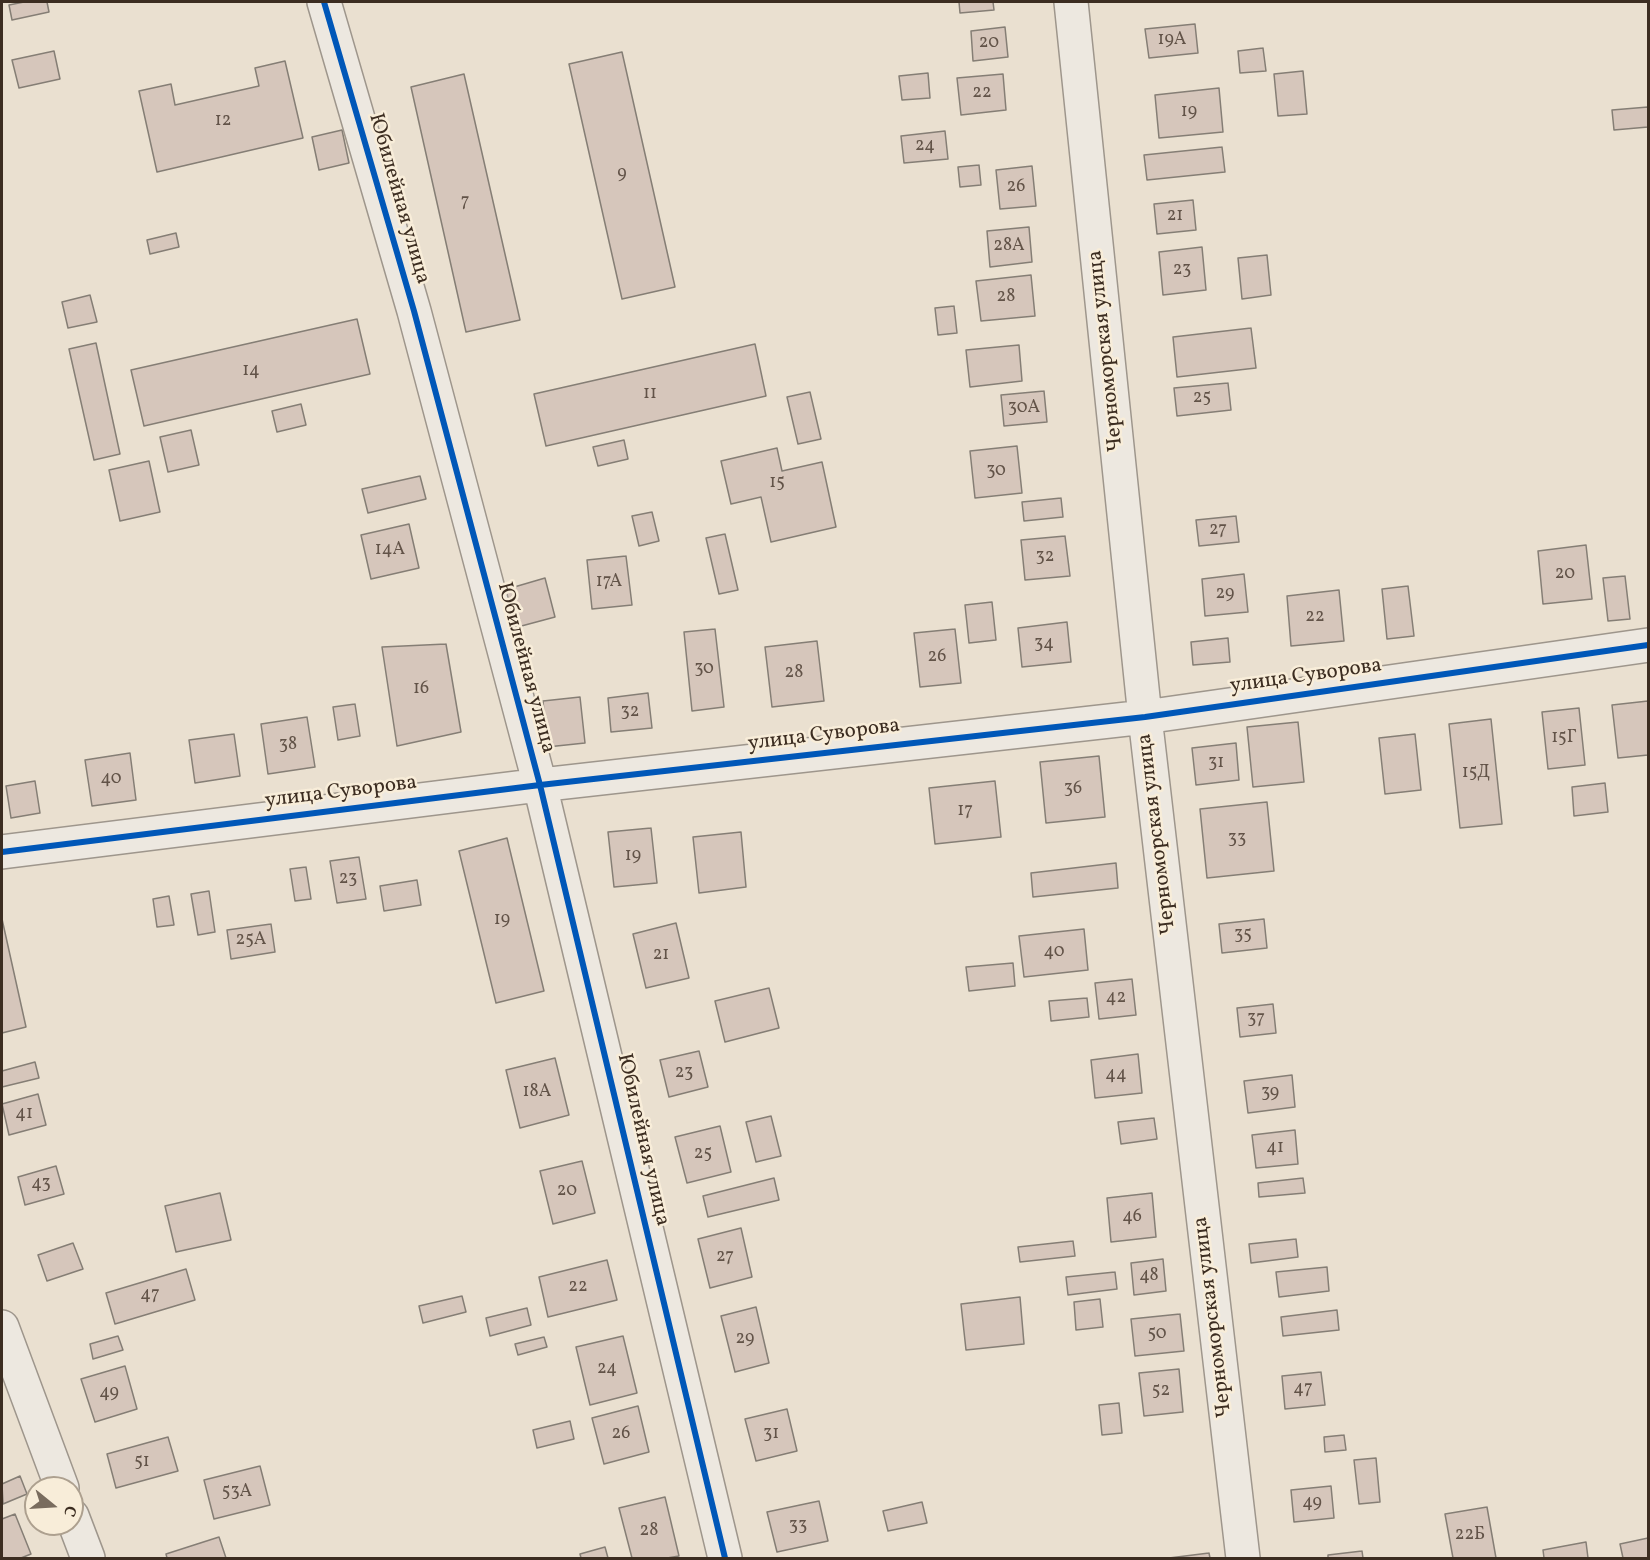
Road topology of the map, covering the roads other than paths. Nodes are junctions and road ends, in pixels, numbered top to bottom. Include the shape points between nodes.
1 (324, 2) edge
2 (1071, 2) edge
3 (1648, 645) edge
4 (1145, 717) junction
5 (540, 785) junction
6 (2, 852) edge
7 (2, 1328) edge
8 (58, 1476) edge
9 (80, 1536) edge
10 (88, 1558) edge
11 (725, 1558) edge
12 (1243, 1558) edge

1 - 5 street, Юбилейная улица via 414,311
2 - 4 street, Черноморская улица
3 - 4 street, улица Суворова
4 - 5 street, улица Суворова
4 - 12 street, Черноморская улица
5 - 6 street, улица Суворова
5 - 11 street, Юбилейная улица
7 - 8 street
9 - 10 street

